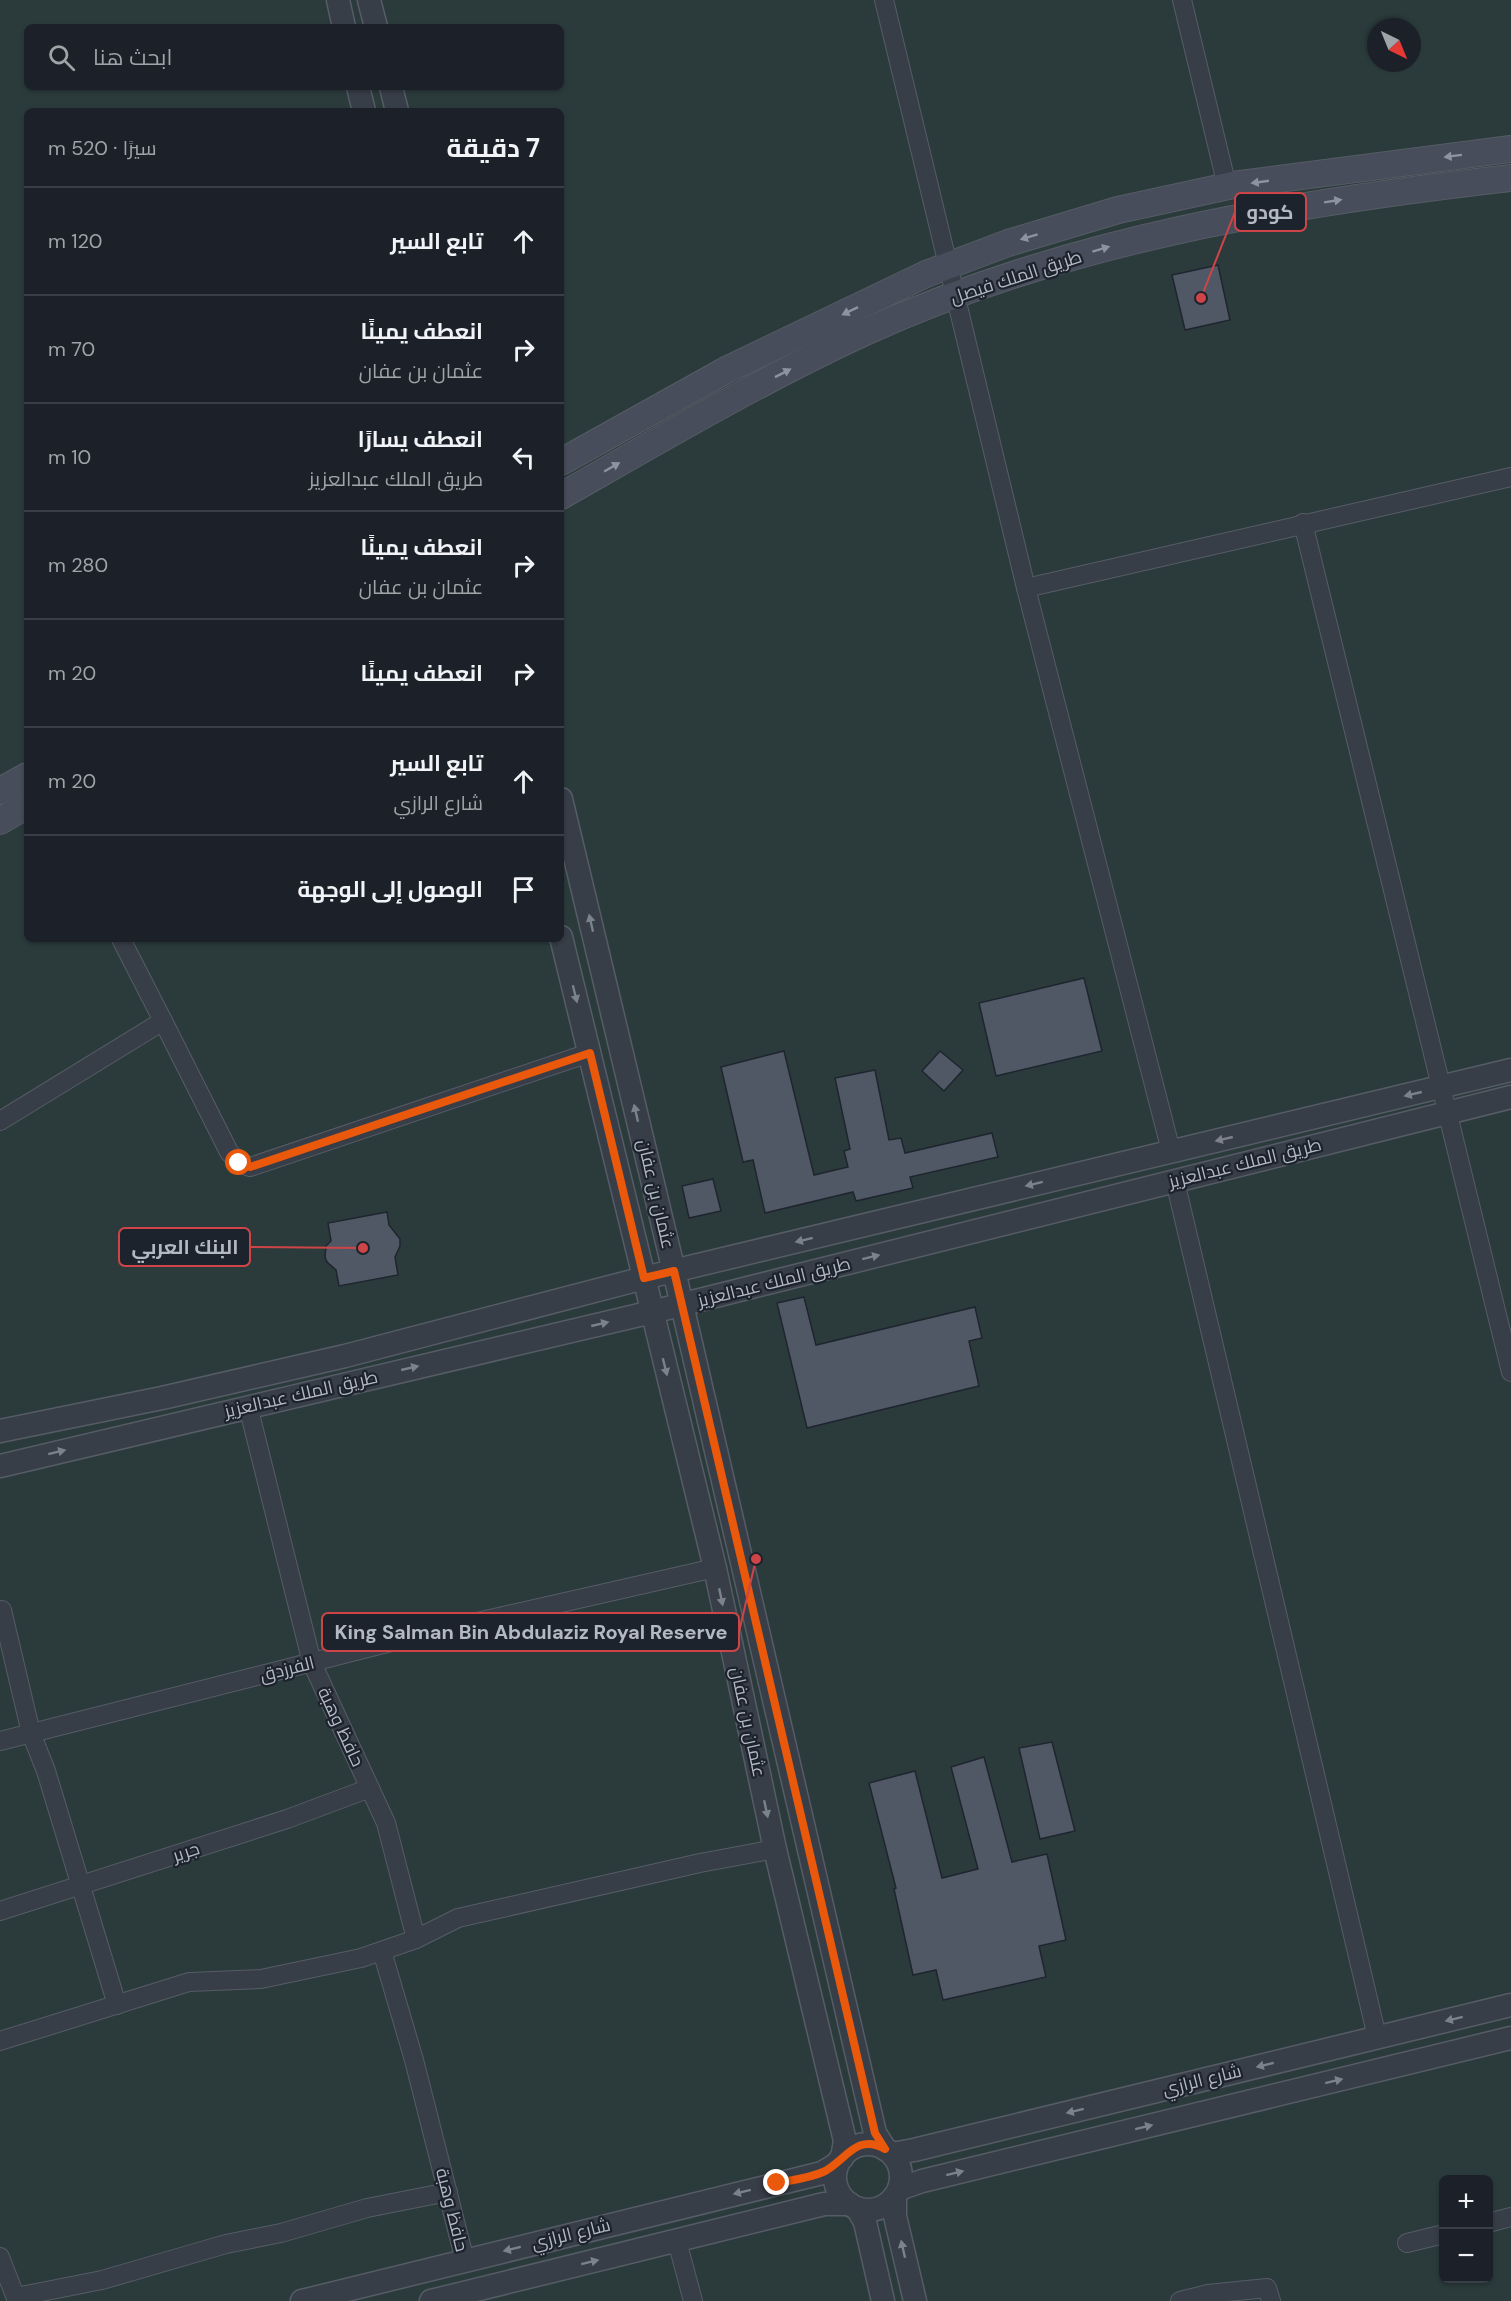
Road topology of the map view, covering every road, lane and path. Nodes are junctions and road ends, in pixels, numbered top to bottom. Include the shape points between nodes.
1 (338, 0) edge
2 (369, 0) edge
3 (884, 0) edge
4 (1182, 0) edge
5 (343, 24) edge
6 (375, 24) edge
7 (359, 90) edge
8 (392, 90) edge
9 (363, 108) edge
10 (396, 108) edge
11 (1511, 149) edge
12 (1511, 178) edge
13 (1227, 186) junction
14 (948, 266) junction
15 (955, 296) junction
16 (564, 460) edge
17 (1511, 477) edge
18 (564, 494) edge
19 (1303, 524) junction
20 (1026, 588) junction
21 (24, 778) edge
22 (0, 792) edge
23 (24, 807) edge
24 (564, 812) edge
25 (0, 821) edge
26 (123, 942) edge
27 (562, 942) edge
28 (163, 1021) junction
29 (590, 1053) junction
30 (1511, 1070) edge
31 (1441, 1087) junction
32 (1511, 1097) edge
33 (1448, 1113) junction
34 (0, 1121) edge
35 (1171, 1151) junction
36 (1175, 1181) junction
37 (674, 1271) junction
38 (644, 1278) junction
39 (682, 1305) junction
40 (652, 1312) junction
41 (1509, 1354) edge
42 (1511, 1372) edge
43 (248, 1406) junction
44 (0, 1431) edge
45 (0, 1466) edge
46 (715, 1568) junction
47 (2, 1610) dead end
48 (312, 1663) junction
49 (31, 1733) junction
50 (0, 1741) edge
51 (370, 1788) junction
52 (775, 1849) junction
53 (82, 1886) junction
54 (0, 1911) edge
55 (416, 1939) junction
56 (382, 1951) junction
57 (117, 2005) junction
58 (1511, 2005) edge
59 (1377, 2037) junction
60 (1511, 2038) edge
61 (0, 2041) edge
62 (888, 2151) junction
63 (840, 2161) junction
64 (448, 2192) junction
65 (897, 2192) junction
66 (853, 2206) junction
67 (1511, 2217) edge
68 (1493, 2222) edge
69 (1439, 2235) edge
70 (677, 2241) junction
71 (1407, 2243) dead end
72 (0, 2257) edge
73 (465, 2261) junction
74 (16, 2299) edge
75 (302, 2301) edge
76 (431, 2301) edge
77 (693, 2301) edge
78 (883, 2301) edge
79 (915, 2301) edge
80 (1180, 2301) edge
81 (1271, 2301) edge

1 - 5 street
2 - 6 street
3 - 14 street
4 - 13 street
7 - 9 street
8 - 10 street
11 -> 13 main road, طريق الملك فيصل
15 -> 12 main road, طريق الملك فيصل via 1125,242 1240,216
13 -> 14 main road, طريق الملك فيصل via 1107,213
14 - 15 street
14 -> 16 main road, طريق الملك فيصل via 728,369
18 -> 15 main road, طريق الملك فيصل via 740,394 866,332
15 - 20 street
17 - 19 street
19 - 20 street
19 - 31 street
20 - 35 street
21 - 22 main road
23 - 25 main road
37 -> 24 street, عثمان بن عفان
26 - 28 street
27 -> 29 street, عثمان بن عفان
28 - 29 street via 229,1152 239,1163 250,1167
28 - 34 street
29 - 38 street, عثمان بن عفان
30 - 31 street, طريق الملك عبدالعزيز
31 - 33 street
31 -> 35 street, طريق الملك عبدالعزيز
32 - 33 street, طريق الملك عبدالعزيز
33 - 36 street, طريق الملك عبدالعزيز
33 - 41 street
35 -> 37 street, طريق الملك عبدالعزيز
39 -> 36 street, طريق الملك عبدالعزيز
36 - 59 street
37 - 38 street, طريق الملك عبدالعزيز
37 - 39 street, عثمان بن عفان
38 - 40 street, عثمان بن عفان
38 - 44 street, طريق الملك عبدالعزيز via 345,1356
39 - 40 street, طريق الملك عبدالعزيز
39 - 62 street, عثمان بن عفان via 875,2133
43 -> 40 street, طريق الملك عبدالعزيز
40 -> 46 street, عثمان بن عفان
41 - 42 street
45 -> 43 street, طريق الملك عبدالعزيز
43 - 48 street, حافظ وهبة
46 - 48 street, الفرزدق
46 -> 52 street, عثمان بن عفان
47 - 49 street
48 - 49 street, الفرزدق
48 - 51 street, حافظ وهبة
49 - 50 street, الفرزدق
49 - 53 street
51 - 53 street, جرير
51 - 55 street, حافظ وهبة via 386,1823
52 - 55 street via 458,1918
52 - 63 street, عثمان بن عفان via 845,2141
53 - 54 street, جرير
53 - 57 street
55 - 56 street
56 - 57 street via 261,1979 189,1982
56 - 64 street, حافظ وهبة
57 - 61 street
58 -> 59 street, شارع الرازي
59 -> 62 street, شارع الرازي via 914,2150
65 -> 60 street, شارع الرازي via 922,2181
62 - 63 street via 869,2144 856,2146
62 - 65 street via 899,2164
63 - 66 street via 835,2176 837,2190
63 -> 73 street, شارع الرازي via 822,2173
64 - 73 street, حافظ وهبة
64 - 74 street via 367,2208 102,2280
65 - 66 street via 882,2207 870,2210
79 -> 65 street via 895,2216
66 - 70 street, شارع الرازي via 824,2204
66 - 78 street via 865,2222
67 - 68 street
69 - 71 street
76 -> 70 street, شارع الرازي
70 - 77 street
72 - 74 street
73 - 75 street, شارع الرازي
80 - 81 street via 1267,2288

